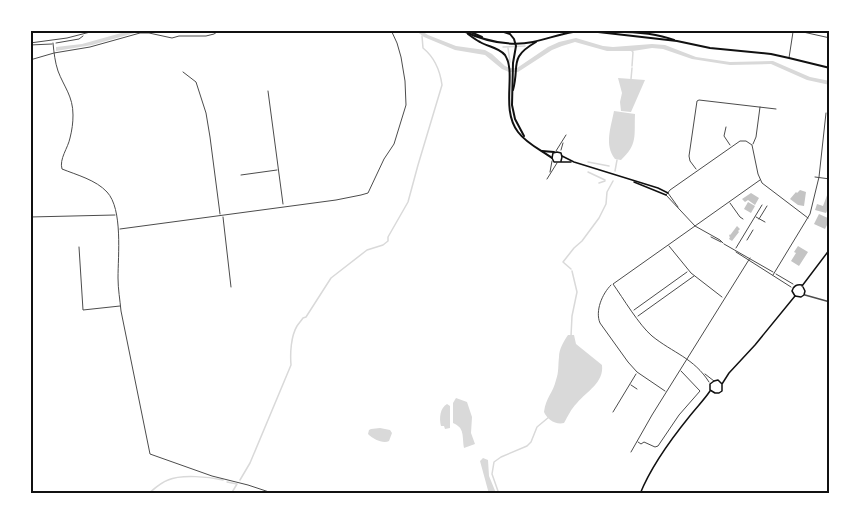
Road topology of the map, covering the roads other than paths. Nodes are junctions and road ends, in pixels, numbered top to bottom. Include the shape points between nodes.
1 (96, 30) edge
2 (220, 30) edge
3 (391, 30) edge
4 (464, 30) edge
5 (471, 30) edge
6 (650, 30) edge
7 (794, 30) edge
8 (598, 32) edge
9 (644, 33) junction
10 (84, 34) junction
11 (650, 36) junction
12 (830, 38) edge
13 (538, 41) junction
14 (30, 44) edge
15 (53, 44) junction
16 (54, 52) junction
17 (789, 58) junction
18 (30, 60) edge
19 (512, 63) junction
20 (830, 68) edge
21 (183, 72) dead end
22 (512, 75) junction
23 (268, 91) dead end
24 (760, 107) junction
25 (776, 110) dead end
26 (826, 113) dead end
27 (726, 127) dead end
28 (566, 135) dead end
29 (525, 139) junction
30 (564, 141) junction
31 (732, 146) junction
32 (752, 146) junction
33 (542, 152) junction
34 (555, 152) junction
35 (562, 155) junction
36 (552, 159) junction
37 (559, 162) junction
38 (574, 162) junction
39 (279, 170) junction
40 (697, 171) junction
41 (550, 173) junction
42 (241, 175) dead end
43 (815, 177) dead end
44 (819, 177) junction
45 (547, 178) dead end
46 (830, 179) edge
47 (760, 180) junction
48 (667, 194) junction
49 (729, 202) junction
50 (762, 205) dead end
51 (283, 206) junction
52 (767, 206) dead end
53 (116, 215) junction
54 (221, 216) junction
55 (755, 216) junction
56 (30, 217) edge
57 (808, 218) junction
58 (743, 219) dead end
59 (759, 219) junction
60 (765, 222) dead end
61 (695, 226) junction
62 (119, 229) junction
63 (753, 230) dead end
64 (742, 237) junction
65 (747, 240) junction
66 (752, 243) dead end
67 (668, 244) junction
68 (79, 247) dead end
69 (830, 249) edge
70 (735, 250) junction
71 (749, 259) junction
72 (689, 271) junction
73 (774, 274) junction
74 (694, 276) junction
75 (613, 284) junction
76 (795, 286) junction
77 (802, 286) junction
78 (231, 287) dead end
79 (793, 289) junction
80 (804, 295) junction
81 (795, 296) junction
82 (724, 299) junction
83 (830, 302) edge
84 (120, 306) junction
85 (633, 311) junction
86 (637, 317) junction
87 (687, 358) junction
88 (680, 369) junction
89 (637, 372) junction
90 (703, 373) junction
91 (729, 373) junction
92 (718, 380) junction
93 (714, 381) junction
94 (629, 384) junction
95 (710, 384) junction
96 (722, 384) junction
97 (637, 389) dead end
98 (710, 390) junction
99 (666, 392) junction
100 (713, 393) junction
101 (705, 398) junction
102 (613, 412) dead end
103 (636, 441) junction
104 (631, 452) dead end
105 (275, 494) edge
106 (640, 494) edge

1 - 10 street
2 - 16 street via 206,36 171,38 140,33
3 - 51 street via 401,57 406,105 394,144 368,192
4 - 13 main road via 510,44
4 - 19 main road via 478,42 500,50
5 - 19 main road via 511,35 516,47
6 - 9 main road
6 - 11 main road
7 - 12 street
7 - 17 street
8 - 9 main road
8 - 11 main road
8 - 13 main road via 573,32
9 - 11 main road
10 - 14 street
10 - 15 street via 79,39
11 - 17 main road
13 - 19 main road via 522,50
14 - 15 street
15 - 16 street
16 - 18 street
16 - 53 street via 73,106 73,126 62,169 107,192
17 - 20 main road
19 - 22 main road
19 - 22 main road
21 - 54 street via 195,82 206,113
22 - 29 main road via 514,117
22 - 29 main road via 510,113
23 - 39 street
24 - 25 street
24 - 32 street
24 - 40 street via 696,102 689,156
26 - 44 street
27 - 31 street via 724,136
28 - 30 street
29 - 33 main road
30 - 34 street
30 - 35 street
31 - 32 street via 742,141
31 - 40 street
32 - 47 street
33 - 34 main road
33 - 36 main road
34 - 35 main road
34 - 36 main road
35 - 37 main road
35 - 38 main road
36 - 37 main road
36 - 41 street
37 - 38 main road
37 - 41 street
38 - 48 main road
39 - 42 street
39 - 51 street
40 - 48 street
41 - 45 street
43 - 44 street
44 - 46 street
44 - 57 street
47 - 49 street
47 - 57 street
48 - 61 street
49 - 58 street
49 - 61 street
50 - 55 street
51 - 54 street
52 - 59 street
53 - 56 street
53 - 62 street
54 - 62 street
54 - 78 street
55 - 59 street
55 - 64 street
57 - 73 street
59 - 60 street
61 - 67 street
61 - 70 street
62 - 84 street
63 - 65 street
64 - 65 street
64 - 70 street
65 - 66 street
67 - 72 street
67 - 75 street
68 - 84 street via 83,310
69 - 77 main road
70 - 71 street
71 - 73 street
71 - 82 street
72 - 74 street
72 - 85 street
73 - 76 street
73 - 79 street
74 - 82 street
74 - 86 street
75 - 85 street
75 - 89 street via 600,306 598,318
76 - 77 main road
76 - 79 main road
77 - 80 main road
79 - 81 main road
80 - 81 main road
80 - 83 street
81 - 91 main road
82 - 87 street
84 - 105 street via 150,454
85 - 86 street
86 - 87 street via 651,335
87 - 88 street
87 - 90 street
88 - 99 street
88 - 103 street via 700,392 658,446
89 - 94 street
89 - 99 street
90 - 93 street
90 - 95 street
91 - 92 main road
91 - 96 main road
92 - 93 main road
92 - 96 main road
93 - 95 main road
94 - 97 street
94 - 102 street
95 - 98 main road
96 - 100 main road via 720,392
98 - 100 main road
98 - 101 main road
99 - 103 street
100 - 101 main road
101 - 106 main road via 671,441
103 - 104 street

